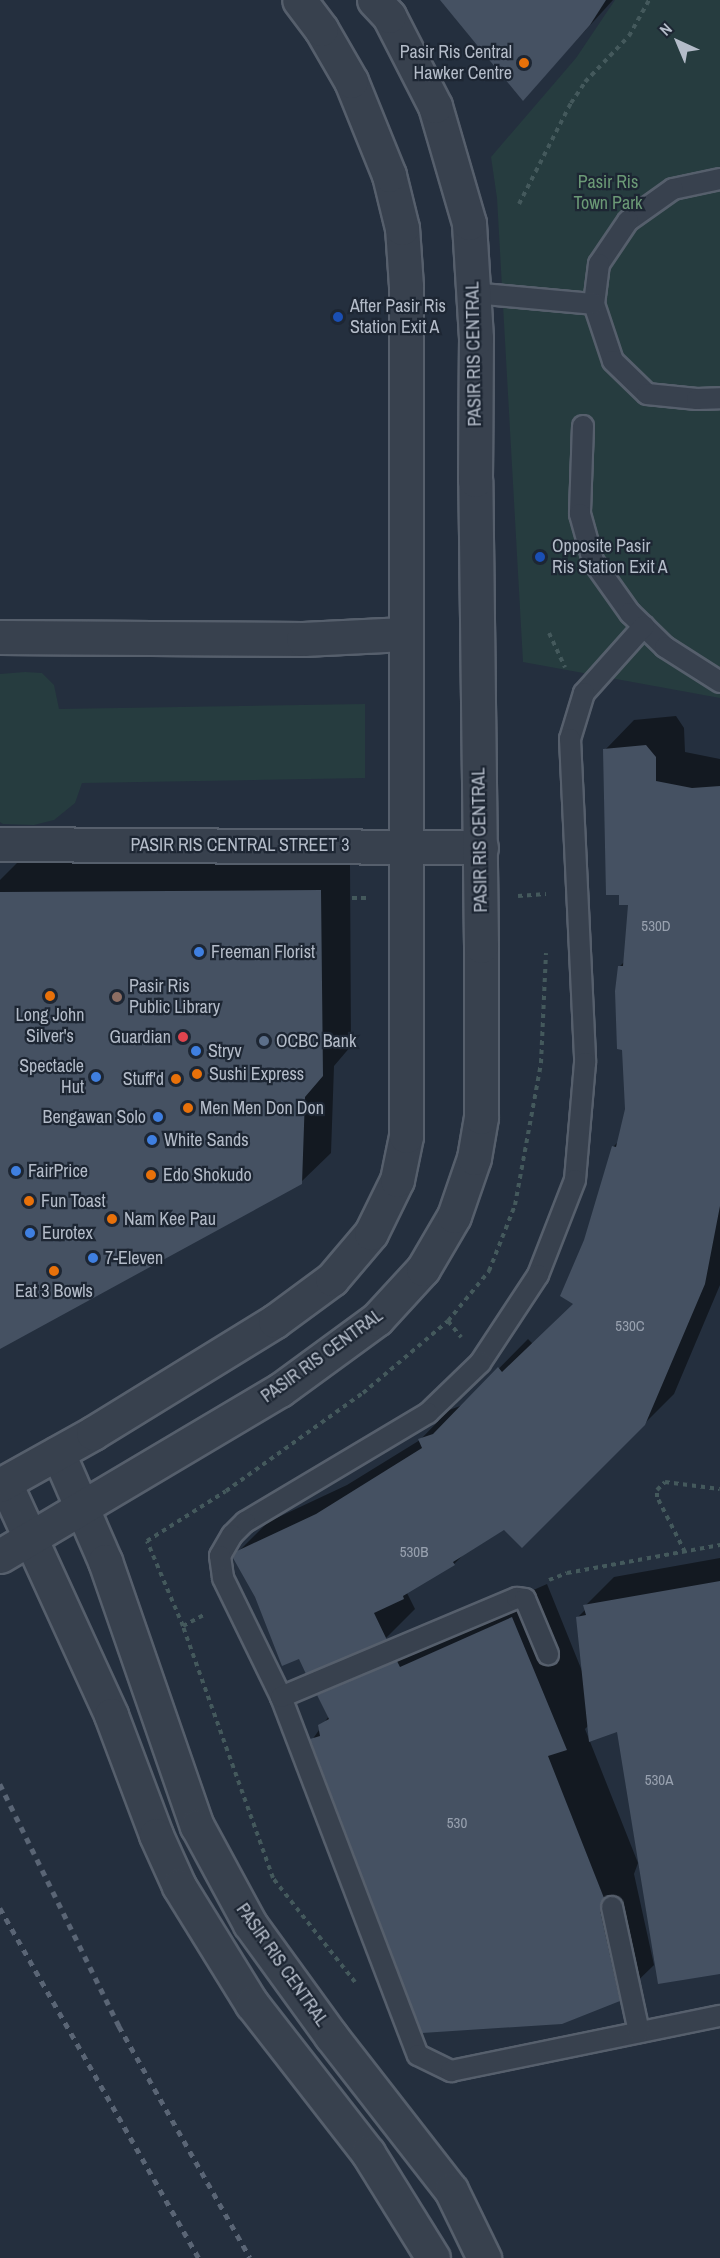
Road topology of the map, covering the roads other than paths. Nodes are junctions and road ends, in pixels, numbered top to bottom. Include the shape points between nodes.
1 (299, 0) edge
2 (374, 0) edge
3 (720, 179) edge
4 (474, 293) junction
5 (594, 304) junction
6 (720, 398) edge
7 (583, 426) dead end
8 (644, 626) junction
9 (405, 634) junction
10 (0, 637) edge
11 (720, 682) edge
12 (0, 844) edge
13 (404, 846) junction
14 (481, 847) junction
15 (58, 1453) junction
16 (2, 1484) edge
17 (81, 1509) junction
18 (30, 1538) junction
19 (0, 1556) edge
20 (548, 1654) dead end
21 (281, 1697) junction
22 (612, 1907) dead end
23 (720, 2016) edge
24 (639, 2032) junction
25 (434, 2258) edge
26 (484, 2258) edge

1 - 9 street via 351,81 389,176 402,228 406,286
2 - 4 street, PASIR RIS CENTRAL via 389,16 435,106 469,223
3 - 5 lane via 673,189 628,221 599,264
4 - 5 lane
4 - 14 street, PASIR RIS CENTRAL
5 - 6 lane via 614,361 647,394
7 - 8 lane via 580,514 593,561
8 - 11 lane via 665,647
8 - 21 lane via 584,693 570,739 585,1063 575,1180 538,1275 480,1363 428,1413 245,1522 220,1556 223,1578
9 - 10 street via 303,639
9 - 13 street
12 - 13 street, PASIR RIS CENTRAL STREET 3
13 - 14 street, PASIR RIS CENTRAL STREET 3
13 - 15 street via 406,1136 397,1180 371,1233 332,1279 275,1321
14 - 17 street, PASIR RIS CENTRAL via 481,1117 474,1158 454,1216 423,1269 377,1319 280,1390
15 - 16 street
15 - 17 street, PASIR RIS CENTRAL
16 - 18 street
17 - 18 street, PASIR RIS CENTRAL
17 - 26 street, PASIR RIS CENTRAL via 105,1561 198,1826 250,1924 451,2190
18 - 19 street, PASIR RIS CENTRAL
18 - 25 street via 111,1714 179,1886 252,2004 368,2153
20 - 21 lane via 525,1599 521,1598
21 - 24 lane via 418,2055 451,2071
22 - 24 lane
23 - 24 lane

